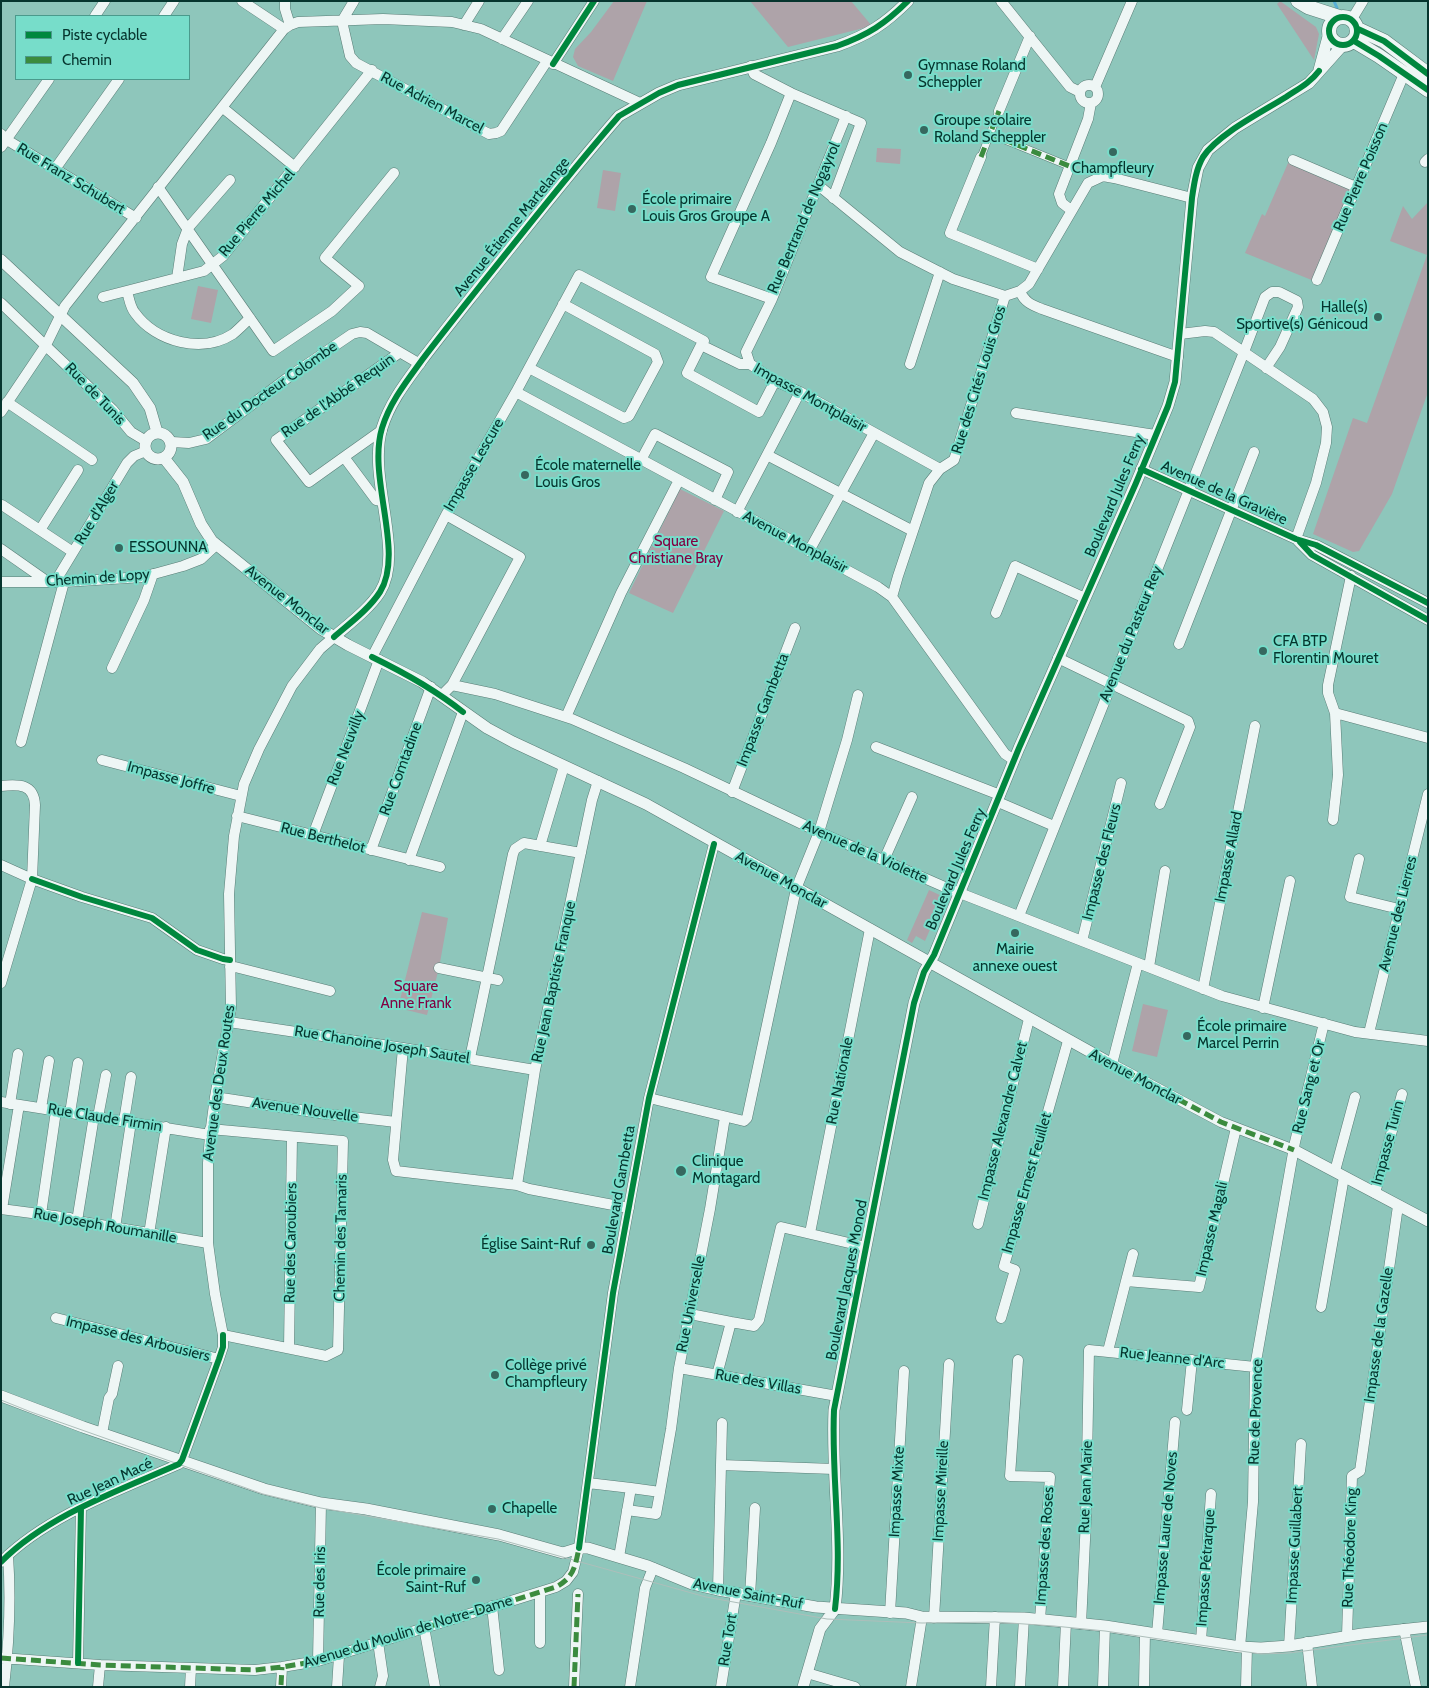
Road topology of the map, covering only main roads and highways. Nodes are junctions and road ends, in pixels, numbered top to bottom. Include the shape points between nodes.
1 (1303, 4) edge
2 (1349, 30) junction
3 (1329, 31) junction
4 (1428, 74) edge
5 (1428, 90) edge

1 - 2 main road
1 - 3 main road
2 - 3 main road via 1333,22
2 - 3 main road via 1335,43
2 - 4 main road via 1384,41
2 - 5 main road via 1379,56

